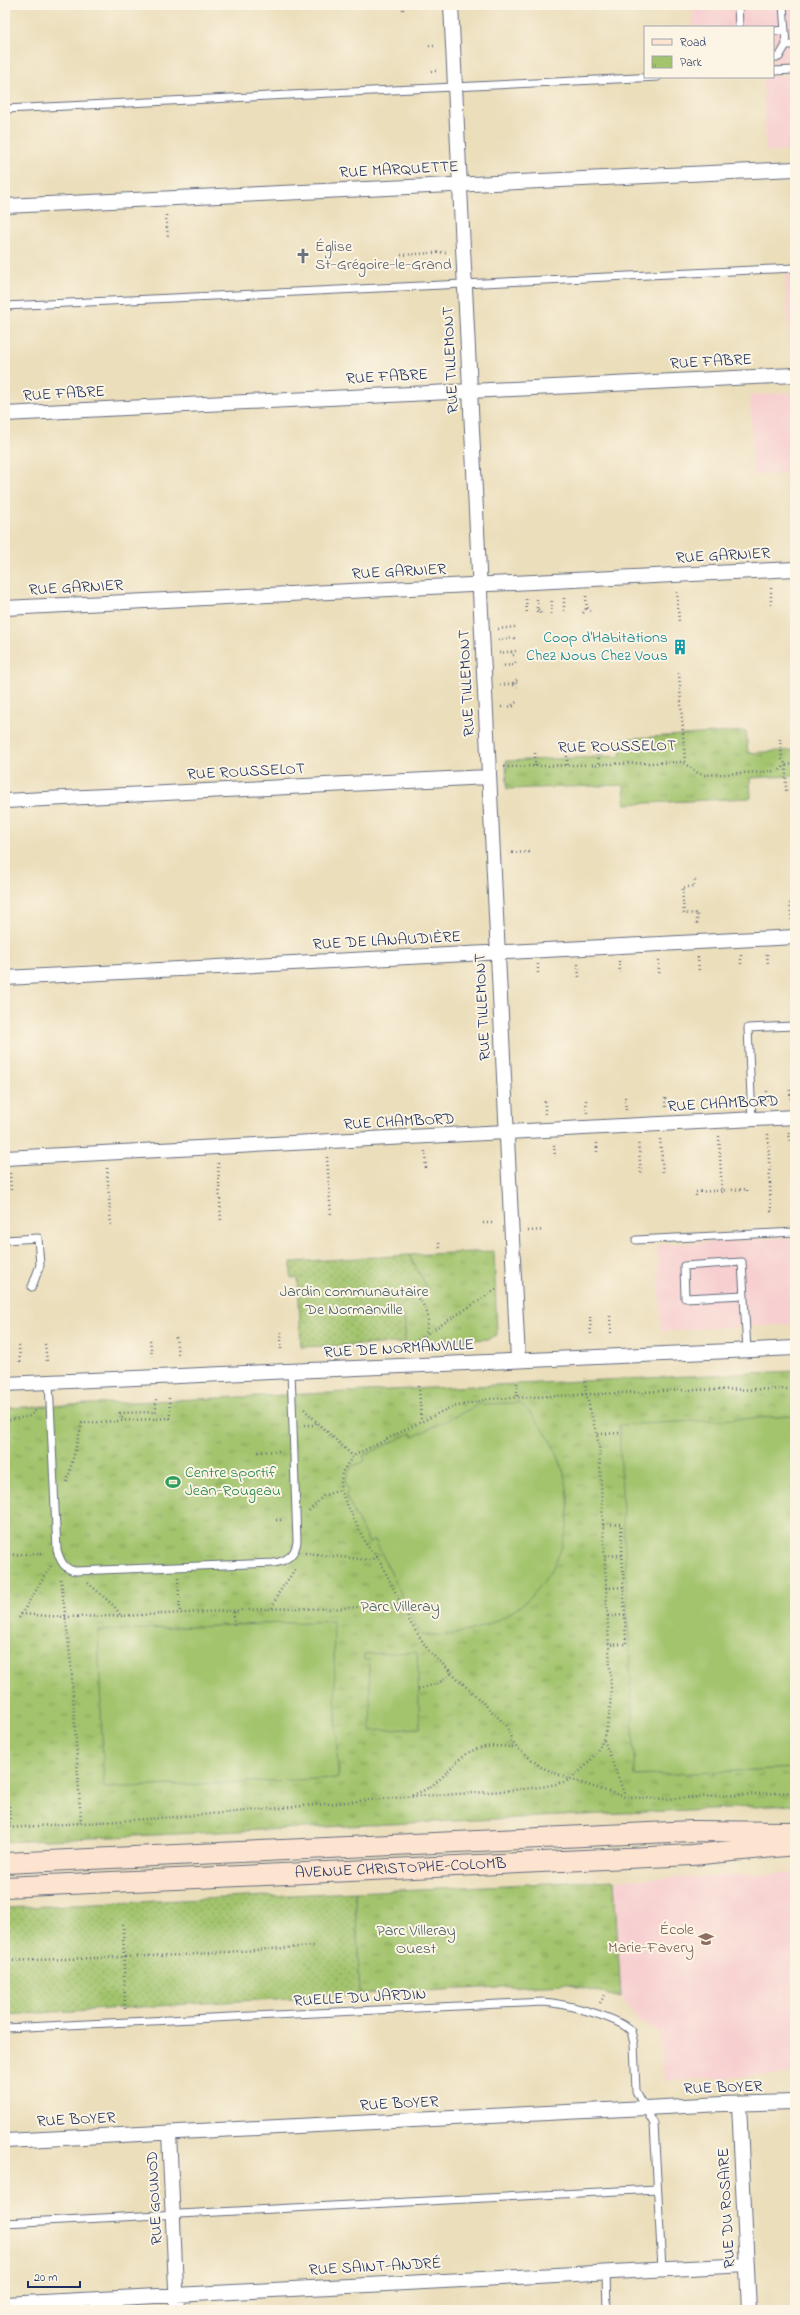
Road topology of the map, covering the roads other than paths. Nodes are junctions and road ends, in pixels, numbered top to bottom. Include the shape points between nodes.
1 (451, 5) edge
2 (738, 5) edge
3 (783, 5) edge
4 (739, 26) edge
5 (785, 30) junction
6 (774, 31) edge
7 (786, 45) junction
8 (795, 45) edge
9 (774, 57) edge
10 (795, 70) edge
11 (774, 72) edge
12 (644, 78) edge
13 (455, 87) junction
14 (5, 109) edge
15 (795, 169) edge
16 (460, 184) junction
17 (5, 206) edge
18 (795, 268) edge
19 (464, 284) junction
20 (5, 306) edge
21 (795, 375) edge
22 (470, 390) junction
23 (5, 414) edge
24 (795, 569) edge
25 (480, 586) junction
26 (5, 608) edge
27 (488, 777) junction
28 (5, 801) edge
29 (795, 937) edge
30 (497, 952) junction
31 (5, 978) edge
32 (795, 1026) edge
33 (795, 1118) edge
34 (752, 1120) junction
35 (507, 1133) junction
36 (5, 1158) edge
37 (795, 1232) edge
38 (5, 1240) edge
39 (636, 1240) dead end
40 (32, 1287) dead end
41 (744, 1295) junction
42 (795, 1348) edge
43 (747, 1350) junction
44 (518, 1360) junction
45 (291, 1371) junction
46 (43, 1383) junction
47 (5, 1384) edge
48 (795, 1832) edge
49 (795, 1845) edge
50 (5, 1863) edge
51 (5, 1887) edge
52 (5, 2028) edge
53 (795, 2102) edge
54 (739, 2104) junction
55 (645, 2108) junction
56 (169, 2133) junction
57 (5, 2141) edge
58 (657, 2189) junction
59 (173, 2214) junction
60 (5, 2222) edge
61 (747, 2265) junction
62 (662, 2269) junction
63 (606, 2272) junction
64 (176, 2295) junction
65 (5, 2304) edge
66 (178, 2310) edge
67 (607, 2310) edge
68 (749, 2310) edge

1 - 13 street, RUE TILLEMONT
2 - 4 lane
3 - 5 lane
5 - 6 lane
5 - 7 lane
7 - 8 lane
7 - 9 lane via 779,57
10 - 11 lane
12 - 13 lane
13 - 14 lane
13 - 16 street, RUE TILLEMONT
15 - 16 street, RUE MARQUETTE
16 - 17 street, RUE MARQUETTE
16 - 19 street, RUE TILLEMONT
18 - 19 lane
19 - 20 lane
19 - 22 street, RUE TILLEMONT
21 - 22 street, RUE FABRE
22 - 23 street, RUE FABRE
22 - 25 street, RUE TILLEMONT
24 - 25 street, RUE GARNIER
25 - 26 street, RUE GARNIER
25 - 27 street, RUE TILLEMONT
27 - 28 street, RUE ROUSSELOT
27 - 30 street, RUE TILLEMONT
29 - 30 street, RUE DE LANAUDIÈRE
30 - 31 street, RUE DE LANAUDIÈRE
30 - 35 street, RUE TILLEMONT
32 - 34 lane via 748,1028
33 - 34 street, RUE CHAMBORD
34 - 35 street, RUE CHAMBORD
35 - 36 street, RUE CHAMBORD
35 - 44 street, RUE TILLEMONT
37 - 39 lane
38 - 40 lane via 38,1238 40,1265
41 - 41 lane via 742,1262 684,1266 685,1298
41 - 43 lane
42 - 43 street, RUE DE NORMANVILLE
43 - 44 street, RUE DE NORMANVILLE
44 - 45 street, RUE DE NORMANVILLE
45 - 46 street, RUE DE NORMANVILLE
45 - 46 lane via 297,1541 296,1550 290,1556 274,1563 81,1572 69,1570 59,1557
46 - 47 street, RUE DE NORMANVILLE
48 - 50 main road, AVENUE CHRISTOPHE-COLOMB via 692,1831
49 - 51 main road, AVENUE CHRISTOPHE-COLOMB via 692,1855
52 - 55 lane, RUELLE DU JARDIN via 554,2003 611,2020 631,2031 636,2091
53 - 54 street, RUE BOYER
54 - 55 street, RUE BOYER
54 - 61 street, RUE DU ROSAIRE
55 - 56 street, RUE BOYER
55 - 58 lane via 654,2124
56 - 57 street, RUE BOYER
56 - 59 street, RUE GOUNOD
58 - 59 lane
58 - 62 lane
59 - 60 lane
59 - 64 street, RUE GOUNOD
61 - 62 street, RUE SAINT-ANDRÉ
61 - 68 street, RUE DU ROSAIRE
62 - 63 street, RUE SAINT-ANDRÉ
63 - 64 street, RUE SAINT-ANDRÉ
63 - 67 lane
64 - 65 street, RUE SAINT-ANDRÉ
64 - 66 street, RUE GOUNOD

